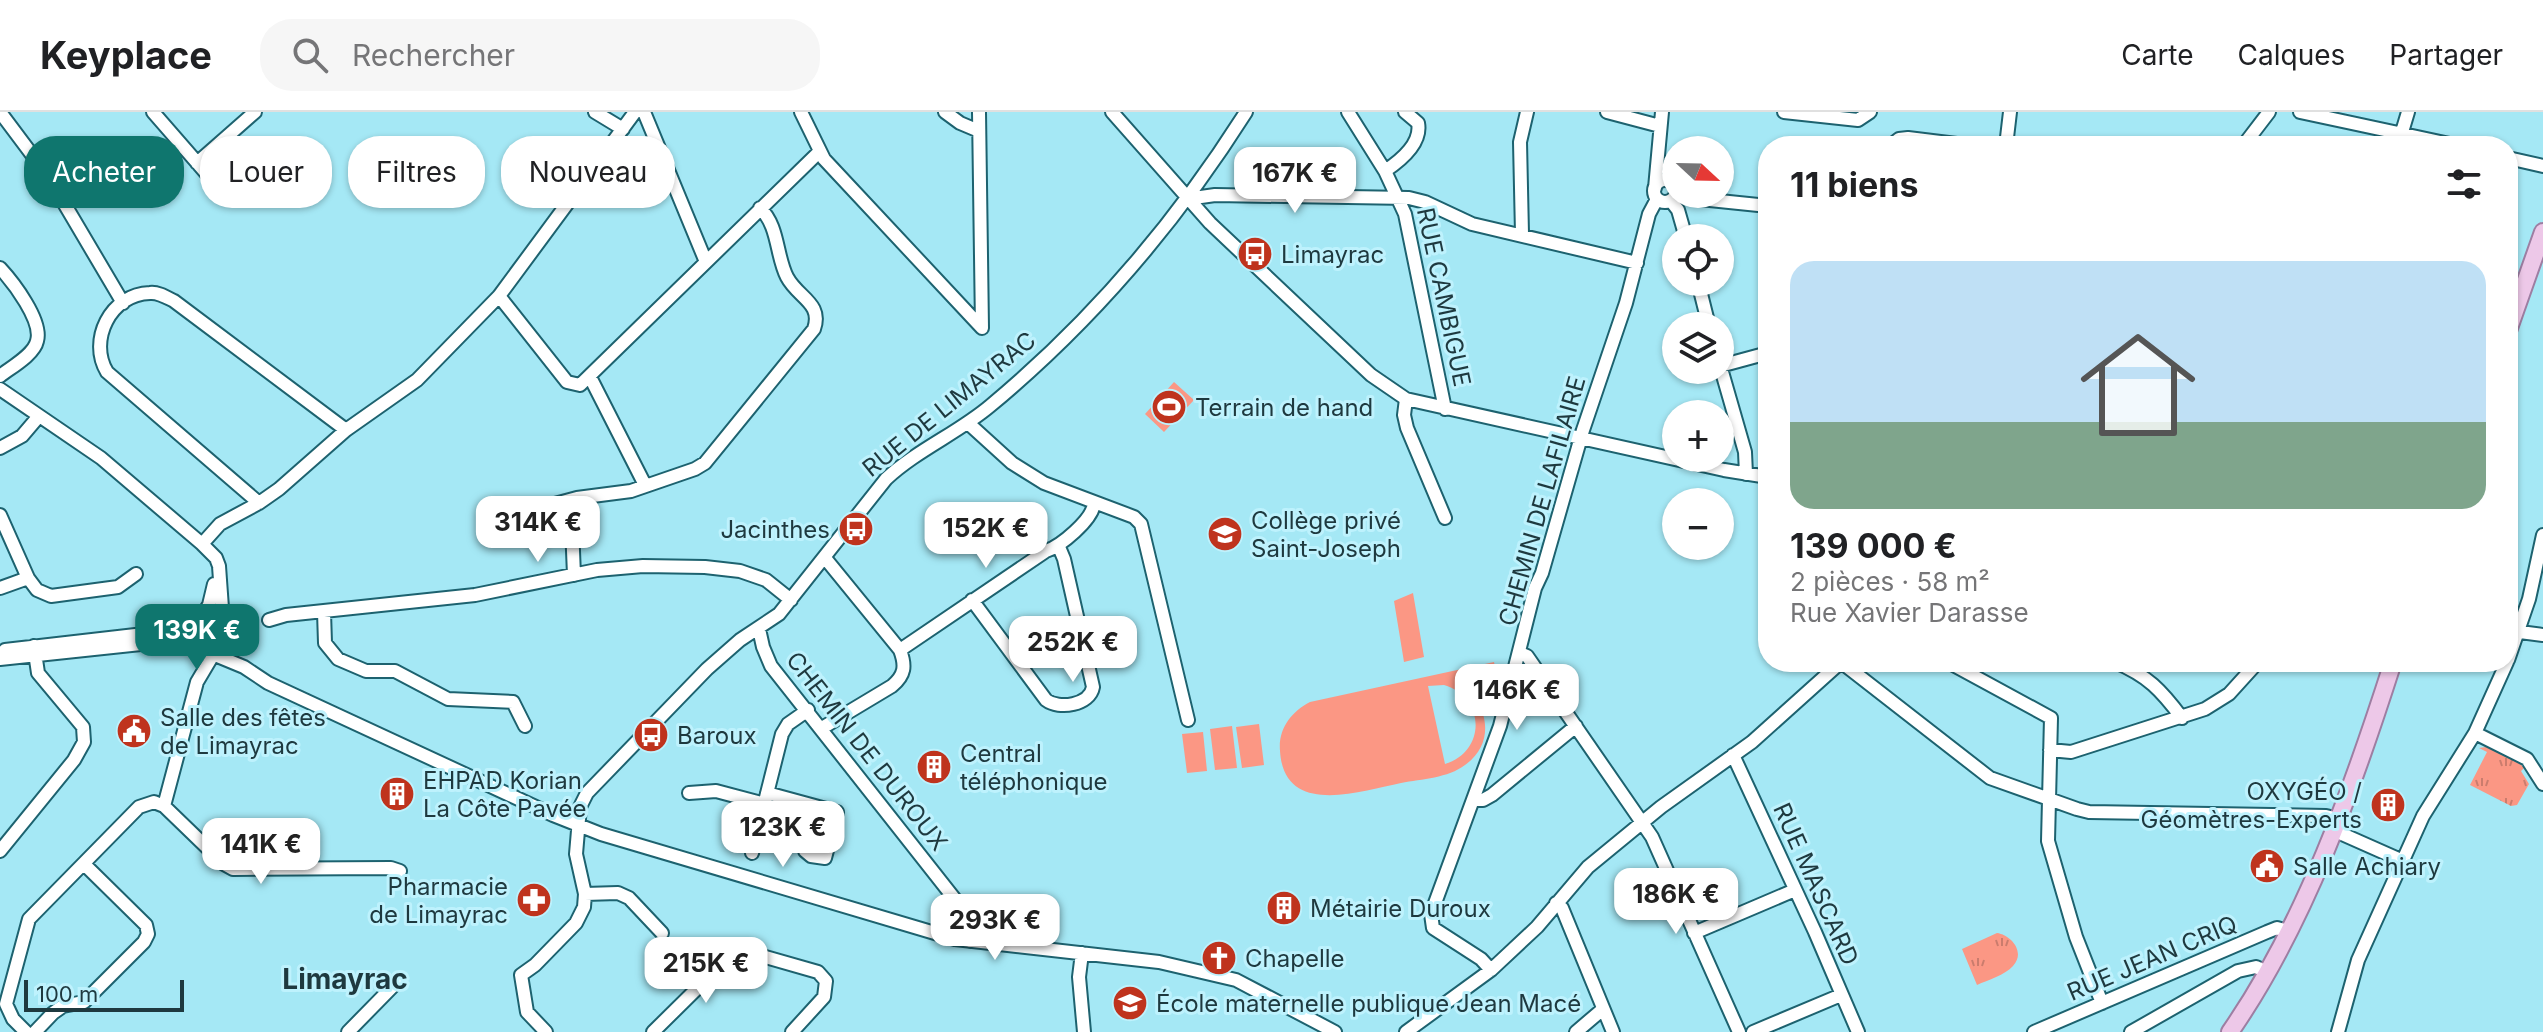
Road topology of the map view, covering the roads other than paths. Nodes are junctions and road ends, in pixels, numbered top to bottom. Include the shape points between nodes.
1 (0, 112) edge
2 (153, 112) edge
3 (255, 112) edge
4 (595, 112) edge
5 (635, 112) edge
6 (644, 112) edge
7 (801, 112) edge
8 (945, 112) edge
9 (979, 112) edge
10 (1112, 112) edge
11 (1246, 112) edge
12 (1348, 112) edge
13 (1405, 112) edge
14 (1527, 112) edge
15 (1607, 112) edge
16 (1784, 112) edge
17 (1870, 112) edge
18 (2010, 112) edge
19 (2269, 112) edge
20 (2300, 112) edge
21 (2408, 112) edge
22 (1661, 119) edge
23 (623, 129) junction
24 (979, 131) junction
25 (2402, 132) junction
26 (2007, 136) edge
27 (2251, 136) edge
28 (2418, 136) edge
29 (1658, 149) junction
30 (818, 153) junction
31 (1662, 160) edge
32 (2518, 160) edge
33 (197, 163) junction
34 (200, 166) edge
35 (2543, 166) edge
36 (1385, 171) junction
37 (1662, 184) edge
38 (1656, 193) junction
39 (1399, 197) junction
40 (1187, 199) junction
41 (1662, 201) edge
42 (1734, 202) edge
43 (1758, 205) edge
44 (760, 208) junction
45 (1677, 208) edge
46 (1685, 208) edge
47 (1681, 219) junction
48 (1682, 224) edge
49 (2543, 232) edge
50 (1522, 234) junction
51 (706, 262) junction
52 (1637, 263) junction
53 (0, 268) edge
54 (499, 296) junction
55 (123, 303) junction
56 (2518, 303) edge
57 (1758, 356) edge
58 (1734, 362) edge
59 (0, 376) edge
60 (590, 377) junction
61 (1725, 384) edge
62 (0, 389) edge
63 (1406, 399) junction
64 (1445, 409) junction
65 (39, 416) junction
66 (968, 423) junction
67 (346, 430) junction
68 (1580, 439) junction
69 (0, 448) edge
70 (1746, 474) junction
71 (1758, 476) edge
72 (645, 485) junction
73 (571, 502) junction
74 (259, 503) junction
75 (1094, 504) junction
76 (536, 509) dead end
77 (0, 515) edge
78 (1445, 518) dead end
79 (2543, 535) edge
80 (204, 546) junction
81 (1059, 547) junction
82 (825, 558) junction
83 (136, 574) dead end
84 (574, 575) junction
85 (28, 578) junction
86 (0, 588) edge
87 (791, 600) junction
88 (972, 600) junction
89 (324, 612) junction
90 (269, 620) dead end
91 (197, 621) junction
92 (223, 622) junction
93 (759, 629) junction
94 (2520, 632) junction
95 (2543, 635) edge
96 (2518, 637) edge
97 (228, 640) junction
98 (194, 649) junction
99 (34, 650) junction
100 (900, 650) junction
101 (0, 651) edge
102 (1520, 653) junction
103 (214, 655) junction
104 (0, 659) edge
105 (244, 667) junction
106 (1830, 672) edge
107 (1854, 672) edge
108 (1966, 672) edge
109 (2136, 672) edge
110 (2249, 672) edge
111 (2389, 672) edge
112 (2503, 672) edge
113 (197, 682) junction
114 (808, 710) junction
115 (2182, 718) junction
116 (1188, 720) dead end
117 (525, 726) dead end
118 (1576, 726) junction
119 (822, 728) junction
120 (2475, 733) junction
121 (2050, 750) junction
122 (1733, 755) junction
123 (2538, 764) edge
124 (2543, 784) edge
125 (689, 793) dead end
126 (766, 798) junction
127 (2048, 799) junction
128 (1473, 800) junction
129 (159, 804) junction
130 (814, 806) dead end
131 (1643, 823) junction
132 (577, 824) junction
133 (2335, 825) junction
134 (0, 851) edge
135 (752, 853) dead end
136 (2403, 861) junction
137 (84, 864) junction
138 (400, 871) dead end
139 (1795, 890) junction
140 (585, 894) junction
141 (1556, 903) junction
142 (2288, 931) junction
143 (662, 933) dead end
144 (1694, 933) junction
145 (970, 941) junction
146 (1082, 953) junction
147 (1491, 970) junction
148 (2267, 972) junction
149 (398, 981) dead end
150 (1841, 995) junction
151 (2102, 1003) junction
152 (1603, 1009) junction
153 (26, 1032) edge
154 (35, 1032) edge
155 (348, 1032) edge
156 (546, 1032) edge
157 (653, 1032) edge
158 (792, 1032) edge
159 (1084, 1032) edge
160 (1335, 1032) edge
161 (1406, 1032) edge
162 (1576, 1032) edge
163 (1613, 1032) edge
164 (1739, 1032) edge
165 (1753, 1032) edge
166 (1858, 1032) edge
167 (2034, 1032) edge
168 (2131, 1032) edge
169 (2221, 1032) edge
170 (2230, 1032) edge
171 (2338, 1032) edge

1 - 55 street via 48,176
2 - 33 street
3 - 33 street
4 - 23 street
5 - 23 street
6 - 51 street
7 - 30 street
8 - 24 street
9 - 24 street
10 - 40 street
11 - 40 street, RUE DE LIMAYRAC
12 - 36 street, RUE CAMBIGUE
13 - 36 street via 1418,123 1418,135
14 - 50 street via 1520,142
15 - 22 street
16 - 17 street via 1858,120
18 - 26 street
19 - 27 street
20 - 25 street
21 - 25 street
22 - 29 street, CHEMIN DE LAFILAIRE
23 - 54 street
24 - 30 street via 982,328
25 - 28 street
29 - 31 street, CHEMIN DE LAFILAIRE
29 - 38 street, CHEMIN DE LAFILAIRE
30 - 44 street
32 - 35 street
33 - 34 street
36 - 39 street, RUE CAMBIGUE
37 - 38 street
38 - 41 street
38 - 52 street, CHEMIN DE LAFILAIRE
39 - 40 street
39 - 50 street via 1425,202 1472,224
39 - 64 street, RUE CAMBIGUE
40 - 63 street via 1371,375
40 - 66 street, RUE DE LIMAYRAC via 1047,355
42 - 43 street
44 - 51 street
44 - 72 street via 771,224 787,276 814,306 814,329 705,463
45 - 47 street, CHEMIN DE LAFILAIRE
46 - 47 street
47 - 48 street, CHEMIN DE LAFILAIRE
49 - 56 main road
50 - 52 street
51 - 60 street
52 - 68 street, CHEMIN DE LAFILAIRE
53 - 59 street via 25,297 38,335 33,349
54 - 60 street via 567,382 580,385
54 - 67 street via 417,380
55 - 67 street via 149,293 174,301
55 - 74 street via 100,334 100,361 107,372
57 - 58 street
60 - 72 street
61 - 70 street
62 - 65 street
63 - 64 street
63 - 78 street via 1407,428
64 - 68 street
65 - 69 street via 22,436
65 - 80 street via 115,469
66 - 75 street via 1024,472
66 - 82 street, RUE DE LIMAYRAC via 886,479
67 - 74 street
68 - 70 street
68 - 102 street, CHEMIN DE LAFILAIRE
70 - 71 street
72 - 73 street
73 - 76 street
73 - 84 street
74 - 80 street via 220,524
75 - 81 street via 1093,514
75 - 116 street via 1141,524
77 - 85 street
79 - 94 street
80 - 91 street via 214,586
80 - 92 street via 219,566
81 - 88 street
81 - 88 street via 1093,687 1086,700 1060,706 1046,700
82 - 87 street, RUE DE LIMAYRAC
82 - 100 street
83 - 85 street via 118,587 51,596
84 - 87 street via 643,566 725,568 754,575
84 - 89 street via 475,595
85 - 86 street
87 - 93 street, RUE DE LIMAYRAC
88 - 100 street
89 - 90 street
89 - 117 street via 325,643 338,659 366,671 395,671 448,699 513,702
91 - 92 street via 213,616
91 - 98 street via 189,636
91 - 99 street via 163,633
92 - 97 street
93 - 114 street, CHEMIN DE DUROUX via 766,658
93 - 132 street, RUE DE LIMAYRAC via 725,651 620,756 584,797
94 - 95 street
94 - 96 street
97 - 103 street
97 - 105 street
98 - 99 street via 169,641
98 - 103 street
98 - 113 street
99 - 101 street
99 - 104 street
99 - 134 street via 38,673 83,727 84,742
100 - 119 street via 905,662 900,679
102 - 118 street
102 - 128 street, CHEMIN DE LAFILAIRE
103 - 105 street
103 - 113 street
105 - 132 street via 268,683
106 - 122 street
107 - 127 street via 1990,778
108 - 121 street via 2051,718
109 - 115 street via 2163,693
110 - 115 street via 2229,694
111 - 133 main road
112 - 120 street
113 - 129 street
114 - 119 street, CHEMIN DE DUROUX
114 - 126 street via 782,734
115 - 121 street via 2071,752
118 - 128 street via 1492,795
118 - 131 street
119 - 145 street, CHEMIN DE DUROUX via 961,907
120 - 123 street
120 - 136 street via 2429,805
121 - 127 street
122 - 131 street
122 - 139 street, RUE MASCARD
123 - 124 street
125 - 126 street
126 - 130 street
126 - 135 street
127 - 133 street via 2089,812 2326,816
127 - 151 street via 2048,841
128 - 147 street, CHEMIN DE LAFILAIRE via 1430,922
129 - 137 street via 139,807
129 - 138 street via 233,869
131 - 141 street via 1588,867
131 - 144 street
132 - 140 street via 576,862
132 - 145 street
133 - 136 street
133 - 142 main road
136 - 171 street via 2358,960
137 - 153 street via 29,919 6,1004
137 - 154 street via 146,925 148,934 84,1002 63,1006
139 - 144 street
139 - 150 street, RUE MASCARD
140 - 143 street via 629,898
140 - 156 street via 576,923 521,975 527,1012
141 - 147 street
141 - 152 street
142 - 148 main road
142 - 151 street, RUE JEAN CRIQ via 2277,928
144 - 164 street
145 - 146 street
146 - 159 street
146 - 160 street via 1159,962 1236,980
147 - 161 street
148 - 168 street via 2251,967 2238,971
148 - 169 main road
148 - 170 main road
149 - 155 street
150 - 165 street
150 - 166 street, RUE MASCARD
151 - 167 street, RUE JEAN CRIQ
152 - 162 street
152 - 163 street
157 - 158 street via 741,950 818,972 826,981 824,997

